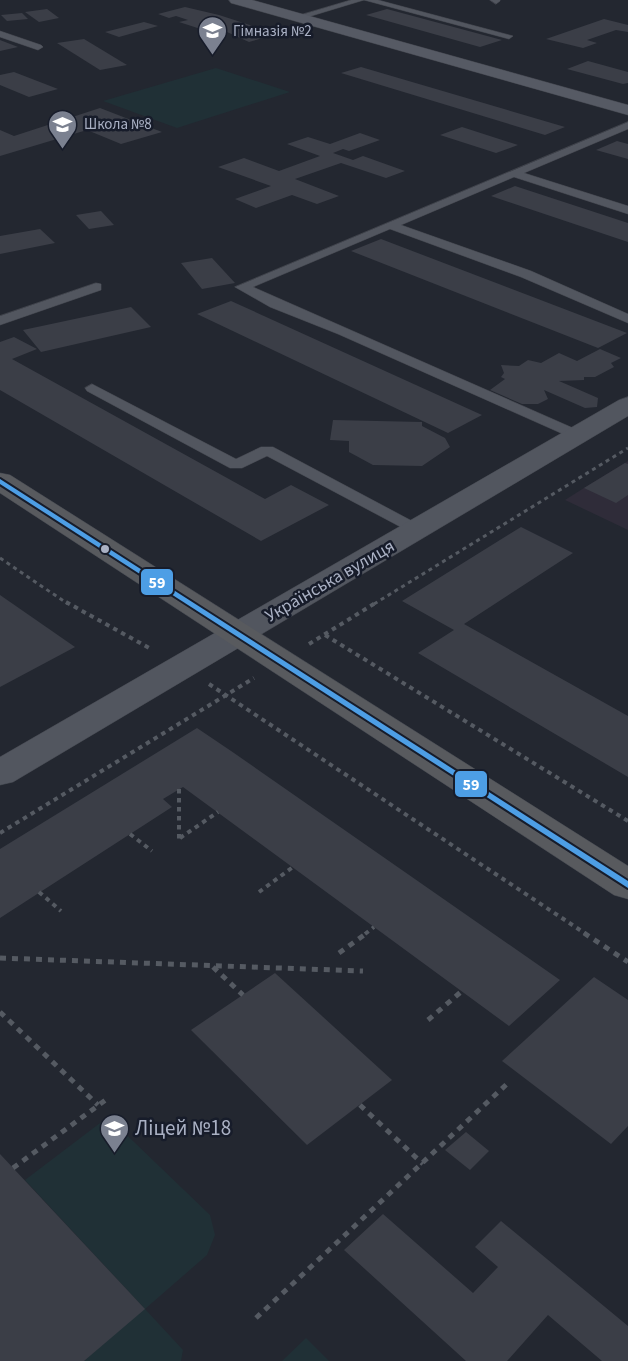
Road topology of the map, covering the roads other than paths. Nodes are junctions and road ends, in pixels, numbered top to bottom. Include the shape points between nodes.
1 (236, 0) edge
2 (360, 0) edge
3 (368, 0) edge
4 (298, 17) junction
5 (0, 34) edge
6 (509, 36) dead end
7 (38, 47) dead end
8 (628, 110) edge
9 (628, 126) edge
10 (514, 173) junction
11 (628, 210) edge
12 (390, 225) junction
13 (96, 287) dead end
14 (628, 319) edge
15 (0, 321) edge
16 (92, 387) dead end
17 (628, 405) edge
18 (577, 435) junction
19 (0, 481) edge
20 (418, 529) junction
21 (237, 635) junction
22 (0, 773) edge
23 (628, 885) edge

1 - 4 street
2 - 4 lane
3 - 6 lane
4 - 8 street
5 - 7 lane
9 - 10 lane
10 - 11 lane
10 - 12 lane
12 - 14 lane via 526,274
12 - 18 lane via 242,287
13 - 15 lane
16 - 20 lane via 236,465 267,450
17 - 18 street, Українська вулиця
18 - 20 street, Українська вулиця
19 - 21 highway
20 - 21 street, Українська вулиця
21 - 22 street, Українська вулиця
21 - 23 highway

